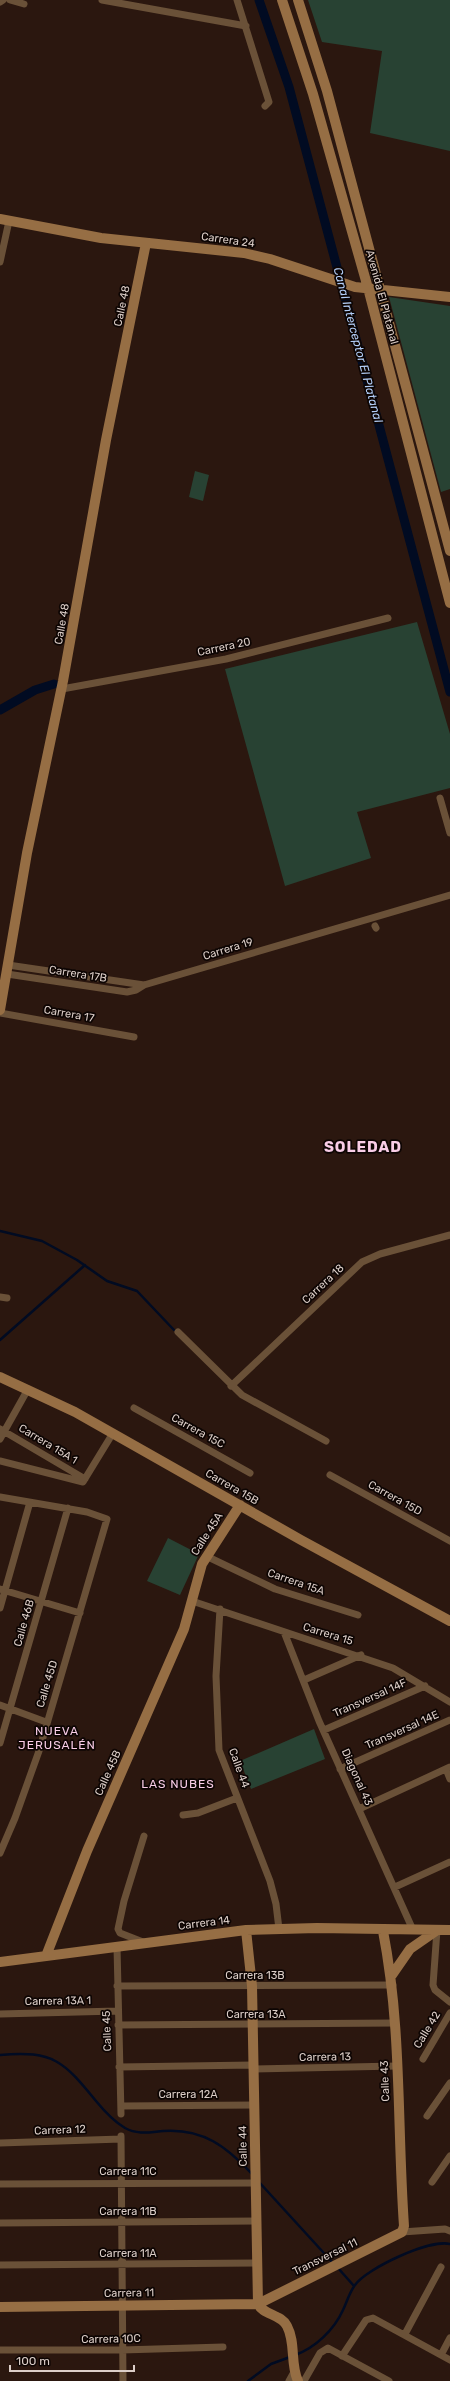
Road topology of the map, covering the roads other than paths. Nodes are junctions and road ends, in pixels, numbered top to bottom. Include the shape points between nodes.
1 (3, 0) edge
2 (10, 0) edge
3 (102, 0) edge
4 (237, 0) edge
5 (282, 0) edge
6 (298, 0) edge
7 (0, 2) edge
8 (24, 4) dead end
9 (246, 26) junction
10 (265, 106) dead end
11 (4, 220) edge
12 (146, 243) junction
13 (0, 262) edge
14 (368, 288) junction
15 (380, 289) junction
16 (450, 297) edge
17 (450, 551) edge
18 (450, 603) edge
19 (388, 618) dead end
20 (62, 688) junction
21 (440, 798) dead end
22 (450, 833) edge
23 (450, 895) edge
24 (8, 970) junction
25 (0, 1010) edge
26 (0, 1013) edge
27 (134, 1037) dead end
28 (450, 1235) edge
29 (178, 1332) dead end
30 (0, 1377) edge
31 (231, 1386) junction
32 (28, 1389) junction
33 (134, 1408) dead end
34 (2, 1430) edge
35 (113, 1433) junction
36 (0, 1439) edge
37 (326, 1441) dead end
38 (0, 1461) edge
39 (250, 1473) dead end
40 (330, 1475) dead end
41 (84, 1481) junction
42 (0, 1497) edge
43 (30, 1502) junction
44 (240, 1505) junction
45 (68, 1508) junction
46 (450, 1541) edge
47 (206, 1556) junction
48 (2, 1590) edge
49 (41, 1601) junction
50 (192, 1601) junction
51 (0, 1608) edge
52 (220, 1609) junction
53 (80, 1613) junction
54 (358, 1615) dead end
55 (450, 1621) edge
56 (284, 1632) junction
57 (361, 1655) junction
58 (304, 1680) junction
59 (425, 1686) junction
60 (450, 1702) edge
61 (0, 1706) edge
62 (11, 1709) junction
63 (450, 1720) edge
64 (46, 1722) junction
65 (324, 1730) junction
66 (0, 1743) edge
67 (340, 1768) junction
68 (448, 1768) edge
69 (450, 1779) edge
70 (237, 1798) junction
71 (359, 1809) junction
72 (183, 1815) dead end
73 (144, 1836) dead end
74 (0, 1853) edge
75 (450, 1862) edge
76 (395, 1887) junction
77 (279, 1929) junction
78 (446, 1929) edge
79 (246, 1930) junction
80 (413, 1930) junction
81 (383, 1931) junction
82 (145, 1943) junction
83 (117, 1947) junction
84 (46, 1956) junction
85 (0, 1962) edge
86 (392, 1980) junction
87 (117, 1986) junction
88 (252, 1986) junction
89 (450, 2002) edge
90 (117, 2011) junction
91 (450, 2013) edge
92 (0, 2014) edge
93 (395, 2023) junction
94 (118, 2025) junction
95 (252, 2026) junction
96 (423, 2059) dead end
97 (397, 2066) junction
98 (119, 2067) junction
99 (253, 2067) junction
100 (450, 2083) edge
101 (254, 2105) junction
102 (121, 2106) junction
103 (121, 2114) dead end
104 (427, 2116) dead end
105 (0, 2143) edge
106 (450, 2156) edge
107 (121, 2182) junction
108 (432, 2182) dead end
109 (255, 2183) junction
110 (0, 2184) edge
111 (257, 2221) junction
112 (121, 2222) junction
113 (450, 2222) edge
114 (0, 2223) edge
115 (448, 2230) edge
116 (402, 2232) junction
117 (256, 2263) junction
118 (122, 2264) junction
119 (0, 2265) edge
120 (440, 2267) dead end
121 (258, 2304) junction
122 (123, 2306) junction
123 (0, 2307) edge
124 (405, 2334) junction
125 (450, 2338) edge
126 (223, 2347) dead end
127 (0, 2350) edge
128 (122, 2350) junction
129 (441, 2355) junction
130 (342, 2356) junction
131 (450, 2360) edge
132 (295, 2372) edge
133 (123, 2381) edge
134 (289, 2381) edge
135 (304, 2381) edge
136 (389, 2381) edge

1 - 7 street
2 - 8 street
3 - 9 street
4 - 9 street
5 - 14 street, Avenida El Platanal via 313,94
6 - 15 street, Avenida El Platanal via 323,78
9 - 10 street via 269,102
11 - 12 street, Carrera 24 via 101,238
11 - 13 street
12 - 14 street, Carrera 24 via 244,253 270,259 329,280
12 - 20 street, Calle 48 via 106,440
14 - 15 street, Carrera 24
14 - 18 street, Avenida El Platanal
15 - 16 street, Carrera 24
15 - 17 street, Avenida El Platanal
19 - 20 street, Carrera 20 via 226,659
20 - 24 street, Calle 48 via 27,853
21 - 22 street
23 - 24 street, Carrera 19 via 135,987
24 - 25 street, Calle 48
26 - 27 street, Carrera 17
28 - 31 street, Carrera 18 via 380,1254 362,1262
29 - 31 street
30 - 32 street, Carrera 15B
31 - 37 street via 242,1395
32 - 34 street
32 - 35 street, Carrera 15B
33 - 39 street, Carrera 15C
34 - 36 street
34 - 41 street, Carrera 15A 1
35 - 41 street
35 - 44 street, Carrera 15B
38 - 41 street
40 - 46 street, Carrera 15D
42 - 43 street
43 - 45 street
43 - 48 street
44 - 47 street, Calle 45A
44 - 55 street, Carrera 15B
45 - 49 street, Calle 46B
45 - 53 street, Calle 45D via 107,1519
47 - 50 street, Calle 45A
47 - 54 street, Carrera 15A via 275,1589
48 - 49 street
48 - 51 street
49 - 53 street
49 - 62 street, Calle 46B
50 - 52 street, Carrera 15
50 - 84 street, Calle 45B via 184,1629 87,1851
52 - 56 street, Carrera 15
52 - 70 street, Calle 44 via 216,1676 219,1750
53 - 64 street, Calle 45D
56 - 57 street, Carrera 15
56 - 58 street, Diagonal 43
57 - 58 street
57 - 59 street, Carrera 15 via 393,1668
58 - 65 street, Diagonal 43
59 - 60 street, Carrera 15
59 - 65 street, Transversal 14F
61 - 62 street
62 - 64 street
62 - 66 street, Calle 46B
63 - 67 street, Transversal 14E
64 - 74 street, Calle 45D via 39,1751
65 - 67 street, Diagonal 43
67 - 71 street, Diagonal 43
68 - 69 street
68 - 71 street
70 - 72 street via 198,1813
70 - 77 street, Calle 44 via 270,1881
71 - 76 street, Diagonal 43
73 - 82 street via 118,1929 120,1933
75 - 76 street
76 - 80 street, Diagonal 43
77 - 79 street, Carrera 14
77 - 81 street, Carrera 14
78 - 80 street, Carrera 14
78 - 86 street via 410,1949
78 - 89 street via 433,1985 435,1990
79 - 82 street, Carrera 14
79 - 88 street, Calle 44
80 - 81 street, Carrera 14
81 - 86 street, Calle 43
82 - 83 street, Carrera 14
83 - 84 street, Carrera 14
83 - 87 street, Calle 45
84 - 85 street, Carrera 14
86 - 88 street, Carrera 13B
86 - 93 street, Calle 43
87 - 88 street, Carrera 13B
87 - 90 street, Calle 45
88 - 95 street, Calle 44
90 - 92 street, Carrera 13A 1
90 - 94 street, Calle 45
91 - 96 street, Calle 42
93 - 95 street, Carrera 13A
93 - 97 street, Calle 43
94 - 95 street, Carrera 13A
94 - 98 street, Calle 45
95 - 99 street, Calle 44
97 - 99 street, Carrera 13
97 - 116 street, Calle 43 via 404,2226
98 - 99 street, Carrera 13
98 - 102 street, Calle 45
99 - 101 street, Calle 44
100 - 104 street
101 - 102 street, Carrera 12A
101 - 109 street, Calle 44
102 - 103 street, Calle 45
105 - 107 street, Carrera 12 via 121,2137
106 - 108 street
107 - 109 street, Carrera 11C
107 - 110 street, Carrera 11C
107 - 112 street
109 - 111 street, Calle 44
111 - 112 street, Carrera 11B
111 - 117 street, Calle 44
112 - 114 street, Carrera 11B
112 - 118 street
113 - 115 street
115 - 116 street
116 - 121 street, Transversal 11
117 - 118 street, Carrera 11A
117 - 121 street, Calle 44
118 - 119 street, Carrera 11A
118 - 122 street
120 - 124 street
121 - 122 street, Carrera 11
121 - 132 street via 283,2320 289,2330
122 - 123 street, Carrera 11
122 - 128 street
124 - 129 street
124 - 130 street via 382,2321 373,2318 366,2320
125 - 129 street
126 - 128 street, Carrera 10C
127 - 128 street, Carrera 10C
128 - 133 street
129 - 131 street
130 - 135 street via 325,2349 314,2361
130 - 136 street
132 - 134 street

